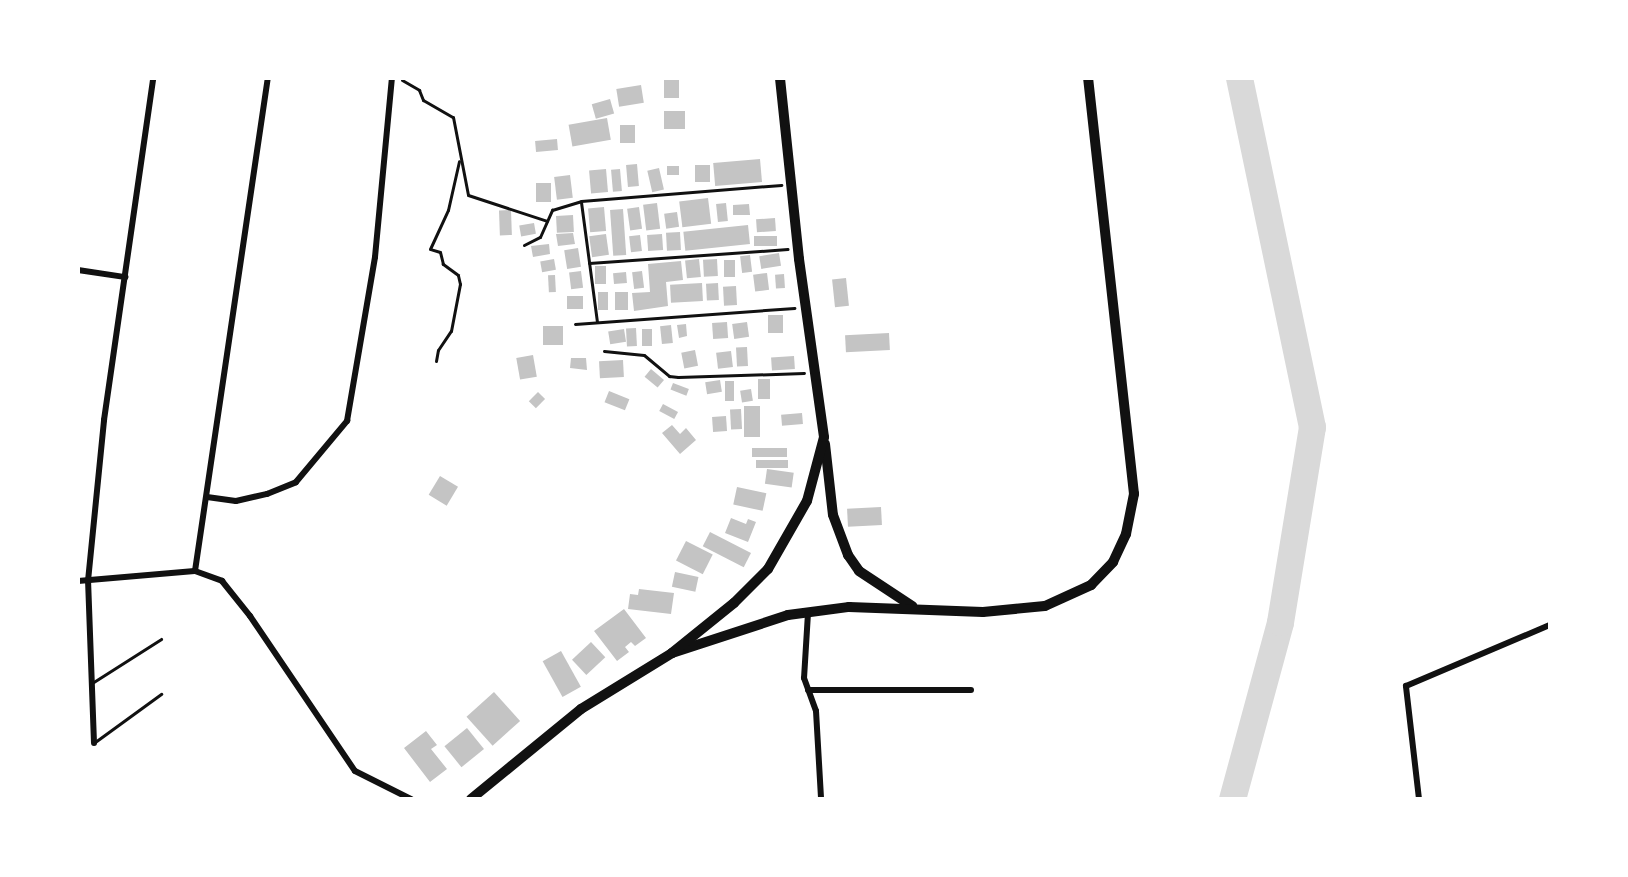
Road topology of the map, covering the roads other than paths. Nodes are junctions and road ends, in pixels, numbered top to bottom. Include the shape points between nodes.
1 (153, 78) edge
2 (268, 78) edge
3 (392, 78) edge
4 (780, 78) edge
5 (1088, 78) edge
6 (78, 270) edge
7 (124, 277) junction
8 (824, 437) junction
9 (207, 497) junction
10 (195, 571) junction
11 (78, 581) edge
12 (88, 581) junction
13 (912, 606) junction
14 (808, 613) junction
15 (1550, 625) edge
16 (162, 639) dead end
17 (672, 653) junction
18 (92, 683) junction
19 (808, 690) junction
20 (971, 690) dead end
21 (162, 694) dead end
22 (94, 743) joint
23 (411, 799) edge
24 (471, 799) edge
25 (822, 799) edge
26 (1419, 799) edge

1 - 7 street
2 - 9 street
3 - 9 street via 375,257 347,421 296,482 236,501
4 - 8 highway
5 - 13 highway via 1133,483 1126,534 1113,562 1091,585 1045,606 983,612
6 - 7 street
7 - 12 street via 104,420
8 - 13 highway via 833,515 848,555 859,571
8 - 17 highway via 807,501 768,569
9 - 10 street
10 - 12 street
10 - 23 street via 222,581 355,771
11 - 12 street
12 - 18 street
13 - 14 highway
14 - 17 highway via 788,615
14 - 19 street via 804,678
15 - 26 street via 1406,686
16 - 18 lane
17 - 24 highway via 581,710
18 - 22 street
19 - 20 street
19 - 25 street via 816,711
21 - 22 lane

